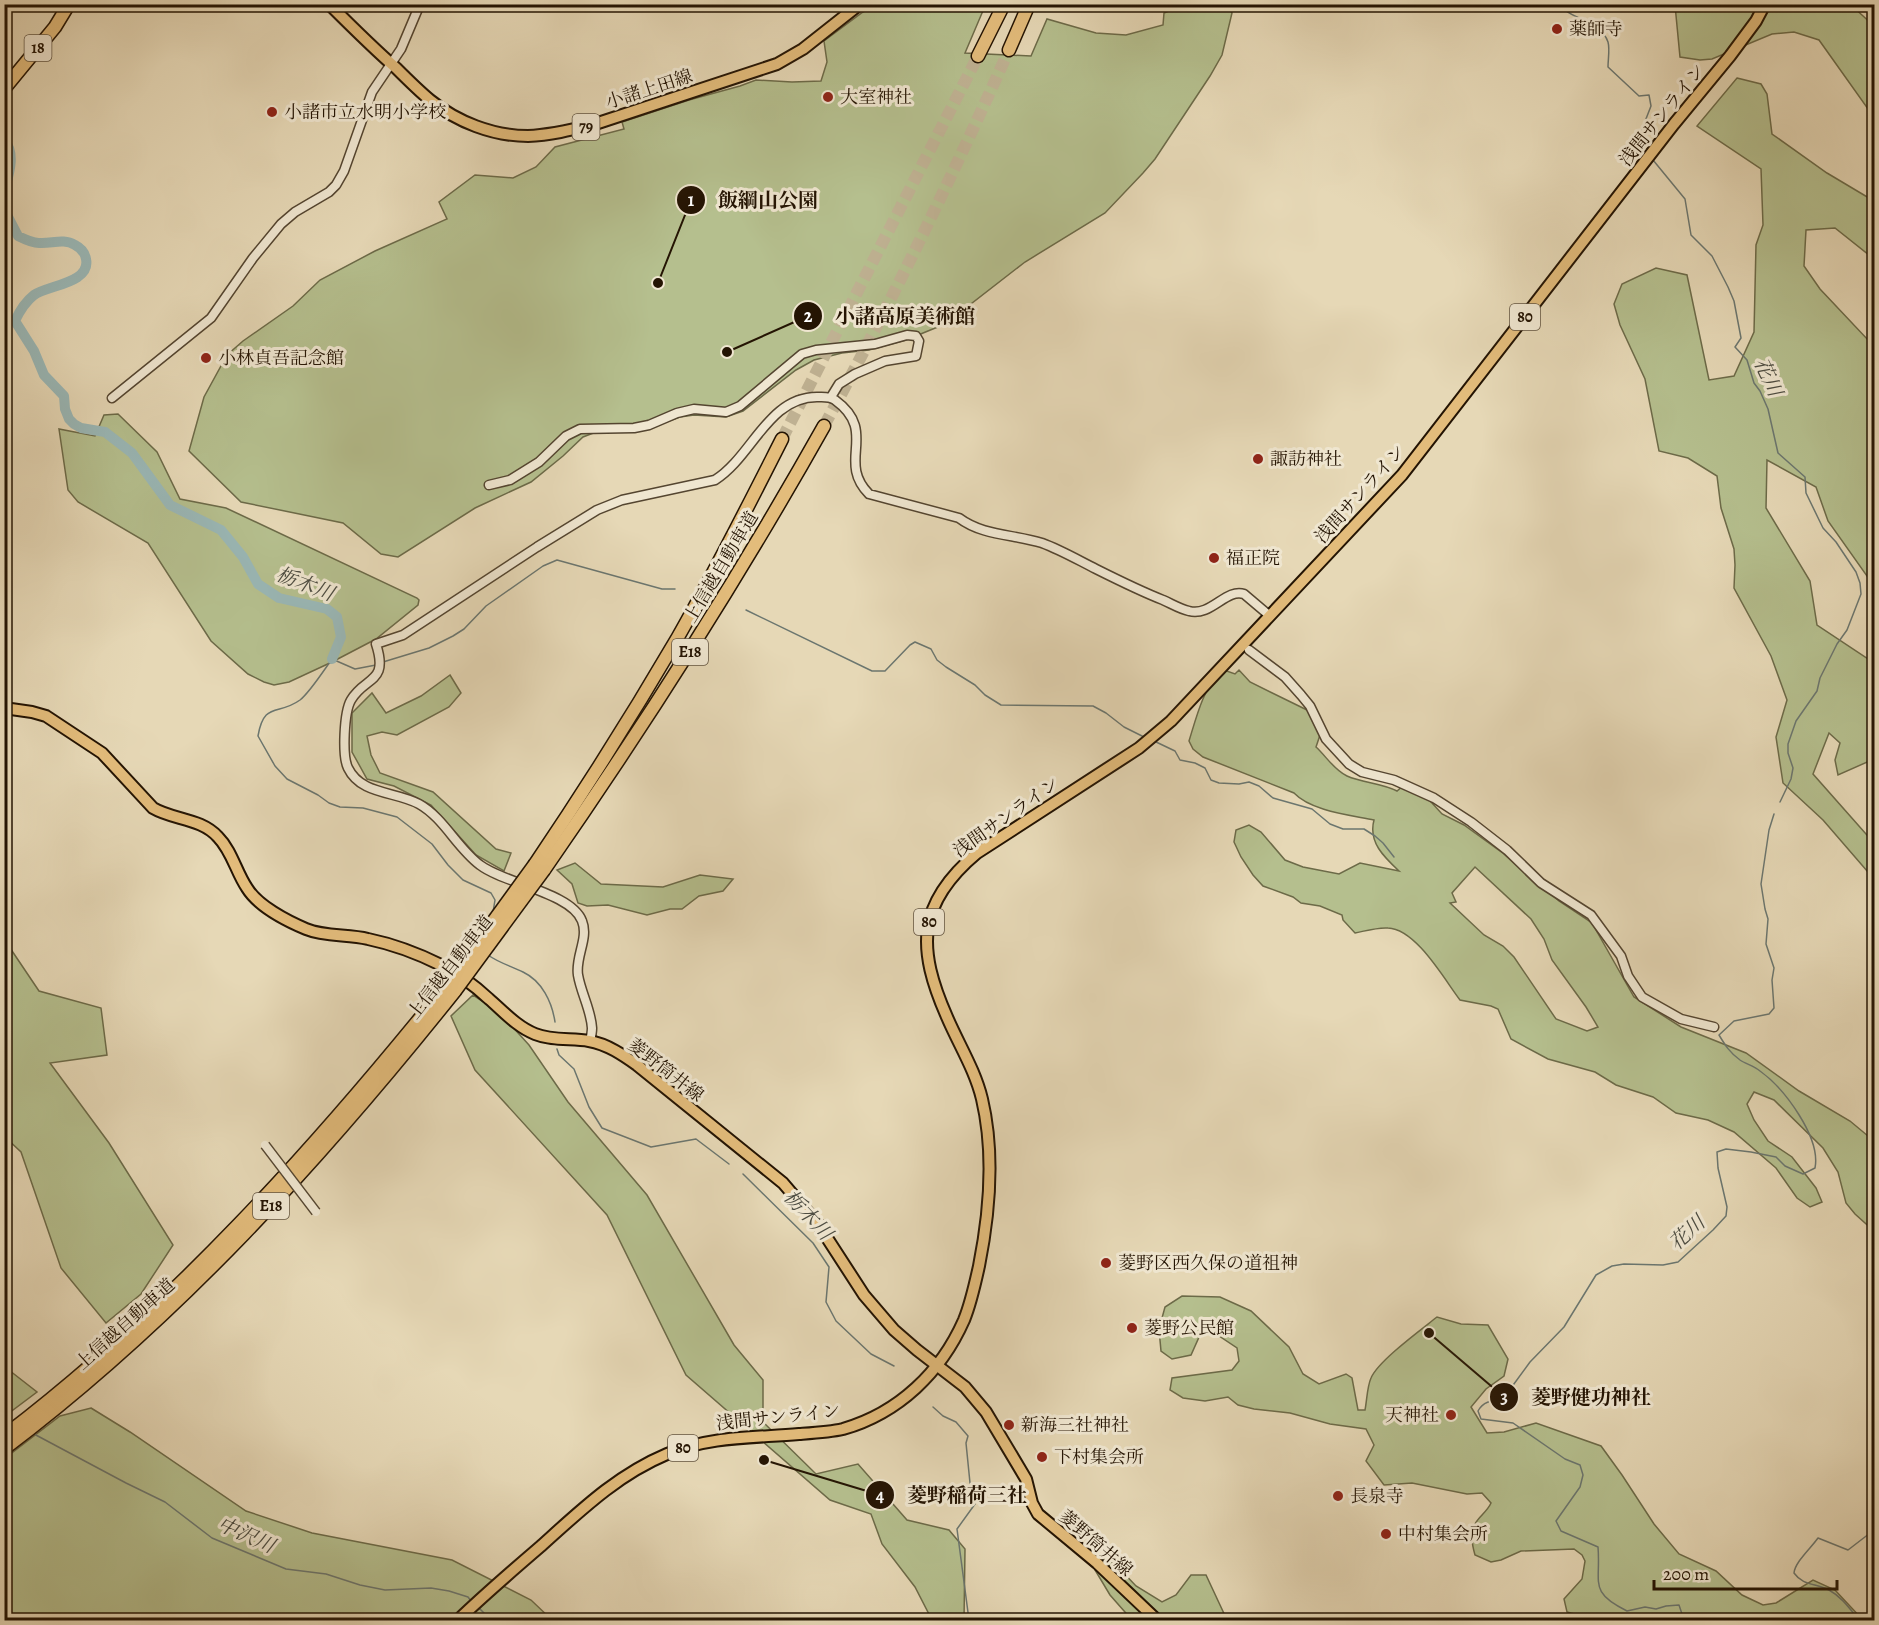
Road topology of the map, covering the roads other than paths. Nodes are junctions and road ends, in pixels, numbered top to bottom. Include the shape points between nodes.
1 (69, 4) edge
2 (329, 4) edge
3 (420, 4) edge
4 (861, 4) edge
5 (1004, 4) edge
6 (1029, 4) edge
7 (1765, 4) edge
8 (1009, 50) tunnel mouth
9 (978, 56) tunnel mouth
10 (391, 64) junction
11 (4, 89) edge
12 (831, 397) junction
13 (112, 398) dead end
14 (824, 426) tunnel mouth
15 (782, 440) tunnel mouth
16 (489, 485) dead end
17 (1269, 616) junction
18 (1249, 650) dead end
19 (4, 708) edge
20 (540, 867) junction
21 (1714, 1028) dead end
22 (590, 1041) junction
23 (265, 1145) dead end
24 (319, 1214) dead end
25 (939, 1366) junction
26 (62, 1397) junction
27 (4, 1436) edge
28 (4, 1449) edge
29 (461, 1617) edge
30 (1157, 1620) edge

1 - 11 highway, 18
2 - 10 main road, 小諸上田線 / 79
3 - 10 street
4 - 10 main road, 小諸上田線 / 79 via 777,64 592,125 551,134 506,134 469,123 435,104
5 - 9 highway
6 - 8 highway
7 - 17 main road, 浅間サンライン / 80 via 1730,56 1402,475
10 - 13 street via 372,92 336,185 280,224 211,318
12 - 16 street via 839,384 855,375 885,362 916,356 916,336 907,334 875,344 802,354 740,406 726,412 694,409 634,428 580,429 510,480
12 - 17 street via 849,412 856,424 856,474 869,494 959,518 987,532 1041,543 1191,612 1210,609 1239,592
12 - 22 street via 808,397 794,402 766,424 726,473 715,480 597,510 403,635 376,644 376,676 352,698 347,708 345,761 361,783 419,804 481,866 513,882 529,885 580,917 584,930 577,973 592,1028
14 - 20 highway, 上信越自動車道 / E18 via 695,645 599,791
15 - 20 highway, 上信越自動車道 / E18 via 678,636
17 - 25 main road, 浅間サンライン / 80 via 1171,721 1139,748 977,853 949,880 936,900 927,935 930,972 977,1080 987,1123 991,1173 972,1296
18 - 21 street via 1285,677 1301,695 1326,739 1349,764 1434,798 1471,822 1541,883 1591,915 1621,956 1642,997 1682,1019
19 - 22 main road, 菱野筒井線 via 46,716 102,753 153,808 208,828 225,846 247,889 261,904 307,929 367,939 439,964 462,976 510,1019 536,1035
20 - 26 highway, 上信越自動車道 / E18, bridge via 451,988 360,1091 248,1214
22 - 25 main road, 菱野筒井線 via 615,1050 637,1065 783,1184 818,1224 864,1295 894,1330
23 - 24 street, bridge
25 - 29 main road, 浅間サンライン / 80 via 899,1402 842,1429 711,1441 668,1453 628,1473 586,1504
25 - 30 main road, 菱野筒井線 via 965,1387 986,1412 1026,1479 1038,1514
26 - 27 highway, 上信越自動車道 / E18
26 - 28 highway, 上信越自動車道 / E18

